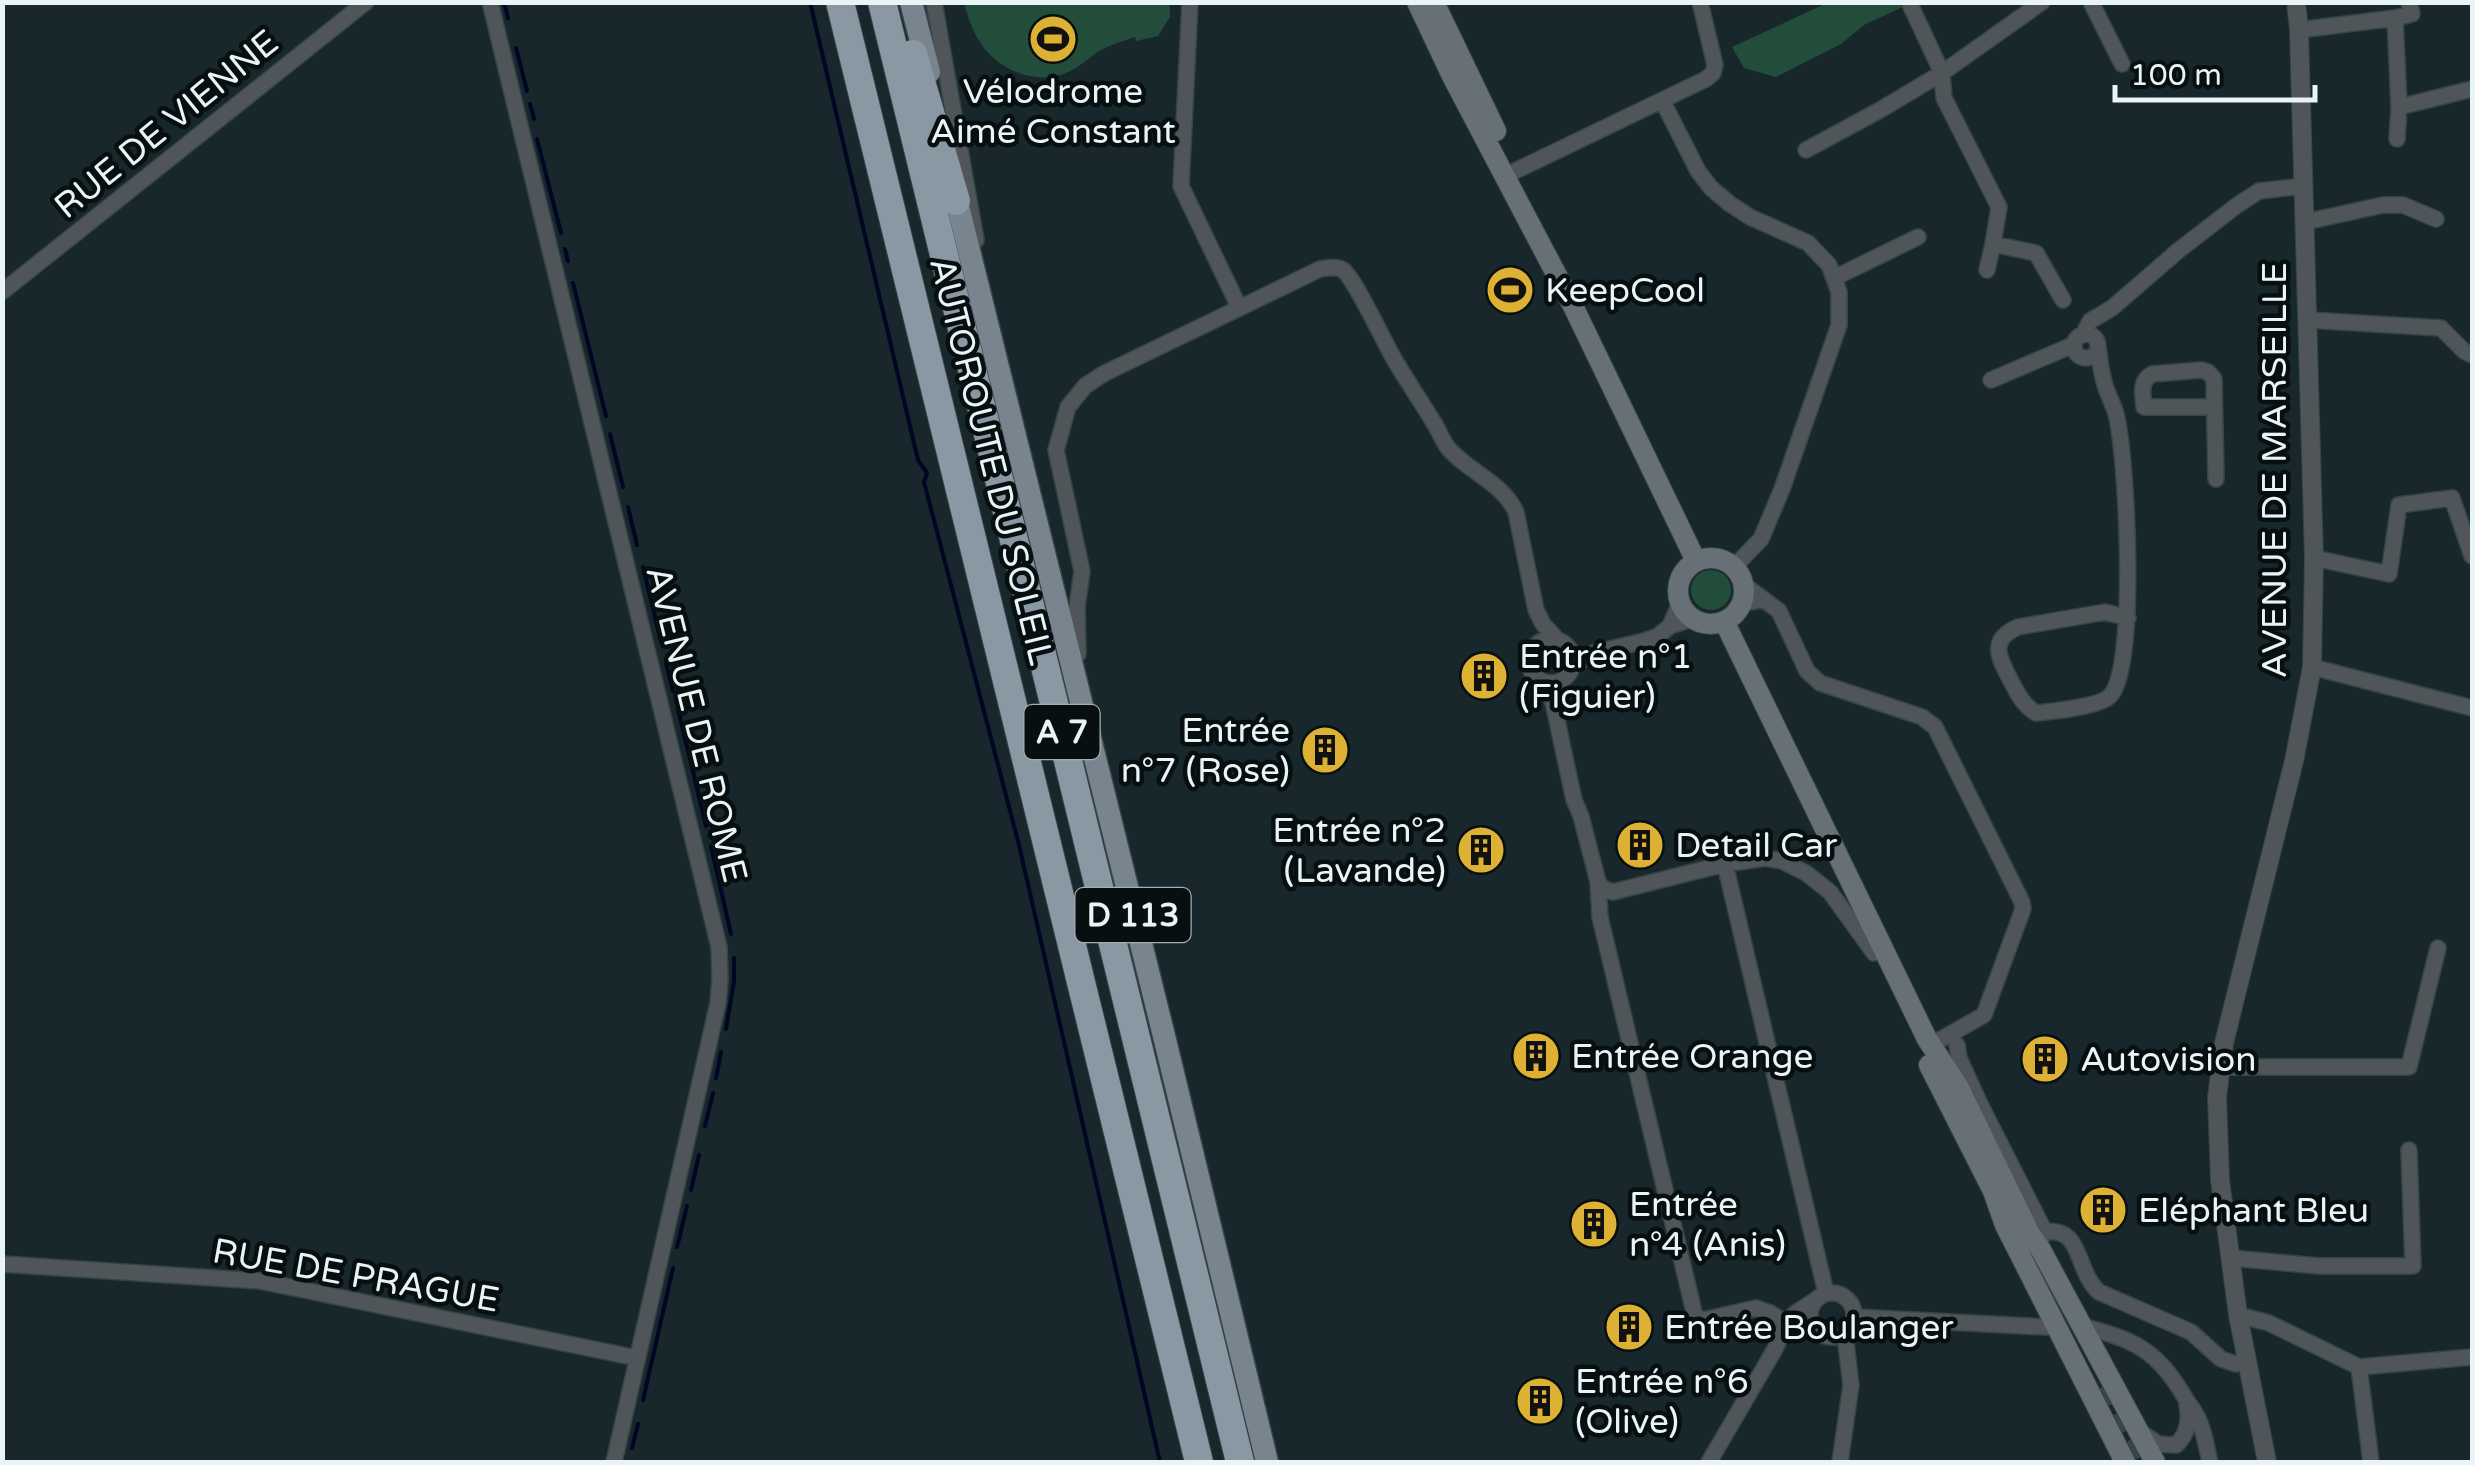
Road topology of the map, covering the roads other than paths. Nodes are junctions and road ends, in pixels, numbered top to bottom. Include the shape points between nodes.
1 (366, 2) edge
2 (490, 2) edge
3 (840, 2) edge
4 (882, 2) edge
5 (898, 2) edge
6 (911, 2) edge
7 (934, 2) edge
8 (1190, 2) edge
9 (1418, 2) edge
10 (1434, 2) edge
11 (1700, 2) edge
12 (1909, 2) edge
13 (2042, 2) edge
14 (2092, 2) edge
15 (2296, 2) edge
16 (2410, 2) edge
17 (2395, 18) junction
18 (2299, 30) junction
19 (2122, 64) dead end
20 (1942, 73) junction
21 (2472, 89) edge
22 (1662, 100) junction
23 (2399, 107) junction
24 (2397, 139) dead end
25 (1806, 150) dead end
26 (1515, 172) junction
27 (2304, 186) junction
28 (956, 201) junction
29 (2436, 219) dead end
30 (2305, 222) junction
31 (1918, 237) dead end
32 (1993, 244) junction
33 (1987, 270) dead end
34 (1834, 278) junction
35 (2, 292) edge
36 (2063, 300) dead end
37 (1573, 306) junction
38 (1239, 307) junction
39 (2308, 320) junction
40 (2088, 342) junction
41 (2472, 355) edge
42 (998, 368) junction
43 (1991, 380) dead end
44 (2104, 384) junction
45 (2144, 407) junction
46 (2214, 407) junction
47 (2116, 414) junction
48 (2216, 479) dead end
49 (2472, 556) edge
50 (2314, 558) junction
51 (1696, 561) junction
52 (1745, 589) junction
53 (1536, 610) junction
54 (1686, 611) junction
55 (2128, 618) junction
56 (1724, 621) junction
57 (1560, 640) junction
58 (1593, 652) junction
59 (1527, 664) junction
60 (1572, 667) junction
61 (2312, 667) junction
62 (1561, 680) junction
63 (1542, 682) junction
64 (1553, 702) junction
65 (2472, 708) edge
66 (1113, 834) junction
67 (1766, 858) junction
68 (1725, 864) junction
69 (1598, 882) junction
70 (1734, 899) junction
71 (2438, 948) dead end
72 (1874, 954) joint
73 (1963, 1029) junction
74 (1927, 1039) junction
75 (1957, 1046) junction
76 (2221, 1065) junction
77 (1949, 1084) junction
78 (2410, 1150) dead end
79 (1993, 1190) junction
80 (2039, 1238) junction
81 (1148, 1253) junction
82 (2230, 1258) junction
83 (2, 1264) edge
84 (1820, 1297) junction
85 (2238, 1316) junction
86 (1852, 1323) junction
87 (2046, 1326) dead end
88 (1792, 1328) junction
89 (2089, 1328) dead end
90 (1821, 1334) junction
91 (2472, 1357) edge
92 (637, 1358) junction
93 (1847, 1361) junction
94 (2247, 1362) junction
95 (2359, 1368) junction
96 (2187, 1401) junction
97 (2134, 1425) junction
98 (614, 1462) edge
99 (1186, 1462) edge
100 (1200, 1462) edge
101 (1240, 1462) edge
102 (1266, 1462) edge
103 (1709, 1462) edge
104 (1840, 1462) edge
105 (2125, 1462) edge
106 (2155, 1462) edge
107 (2210, 1462) edge
108 (2268, 1462) edge
109 (2372, 1462) edge

1 - 35 street, RUE DE VIENNE
2 - 92 street, AVENUE DE ROME via 719,947 718,1002
3 - 81 highway, AUTOROUTE DU SOLEIL / A 7
4 - 101 highway, AUTOROUTE DU SOLEIL / A 7
5 - 28 highway
6 - 28 main road, D 113
7 - 42 street
8 - 38 street via 1181,186
9 - 37 main road
10 - 26 main road
11 - 22 street via 1713,73
12 - 20 street
13 - 20 street
14 - 19 street
15 - 18 street, AVENUE DE MARSEILLE
16 - 17 street via 2412,14
17 - 18 street
17 - 23 street
18 - 27 street, AVENUE DE MARSEILLE
20 - 25 street
20 - 32 street via 1944,98 1999,207
21 - 23 street
22 - 26 street
22 - 34 street via 1712,188 1750,217 1808,243
23 - 24 street
26 - 37 main road
27 - 30 street, AVENUE DE MARSEILLE
27 - 40 street via 2259,191 2236,206 2090,321
28 - 42 main road, D 113
29 - 30 street via 2402,204
30 - 39 street, AVENUE DE MARSEILLE
31 - 34 street
32 - 33 street
32 - 36 street via 2036,253
34 - 52 street via 1840,312 1835,339 1766,530 1748,554
37 - 51 main road
38 - 53 street via 1320,269 1342,270 1444,442 1504,493 1516,512
38 - 66 street via 1085,386 1061,426 1056,450 1082,570 1077,647
39 - 41 street via 2440,328
39 - 50 street, AVENUE DE MARSEILLE
40 - 43 street
40 - 44 street
40 - 44 street via 2078,356
42 - 66 main road, D 113
44 - 47 street
45 - 46 street
45 - 46 street via 2143,385 2152,374 2201,370 2214,378
45 - 47 street
46 - 48 street
47 - 55 street via 2126,481
49 - 50 street via 2452,498 2400,505 2389,574
50 - 61 street, AVENUE DE MARSEILLE
51 - 52 main road via 1716,558
51 - 54 main road via 1681,574 1677,594
52 - 56 main road
52 - 73 street via 1779,612 1807,671 1820,683 1935,726 2023,909 1987,1010
53 - 57 street
53 - 59 street
54 - 56 main road via 1714,624
54 - 58 street via 1658,636
55 - 55 street via 2105,612 2018,627 2002,638 1998,656 2020,698 2036,712 2104,701 2118,682
56 - 74 main road
57 - 58 street
57 - 59 street via 1534,646
57 - 60 street
58 - 60 street
59 - 63 street
60 - 62 street
61 - 65 street
61 - 76 street, AVENUE DE MARSEILLE
62 - 63 street
62 - 64 street
63 - 64 street
64 - 69 street
66 - 102 main road, D 113
67 - 68 street
67 - 70 street via 1738,880
67 - 72 street via 1806,873 1830,892
68 - 69 street via 1613,892
68 - 70 street
69 - 88 street via 1600,917 1695,1316 1703,1320 1756,1308
70 - 84 street
71 - 76 street via 2409,1067
72 - 77 main road via 1918,1047
73 - 74 street
73 - 75 street
74 - 77 main road
75 - 77 street
75 - 80 street
76 - 82 street, AVENUE DE MARSEILLE via 2217,1127
77 - 79 main road
77 - 80 main road
78 - 82 street via 2413,1266
79 - 80 main road via 2100,1388 2047,1276
79 - 105 main road
80 - 94 street via 2063,1232 2099,1292 2191,1332 2220,1359
80 - 97 main road
81 - 99 highway
81 - 100 highway, AUTOROUTE DU SOLEIL / A 7
82 - 85 street, AVENUE DE MARSEILLE
83 - 92 street, RUE DE PRAGUE via 260,1281
84 - 86 street via 1844,1296
84 - 88 street via 1796,1312
84 - 90 street via 1809,1313
85 - 94 street, AVENUE DE MARSEILLE
85 - 95 street via 2268,1322
86 - 87 street
86 - 90 street via 1840,1336
86 - 93 street
88 - 90 street
88 - 103 street
89 - 96 street via 2149,1353
90 - 93 street
91 - 95 street
92 - 98 street, AVENUE DE ROME
93 - 104 street
94 - 108 street, AVENUE DE MARSEILLE
95 - 109 street
96 - 97 street via 2186,1433 2176,1445 2158,1444
96 - 107 street
97 - 106 main road

